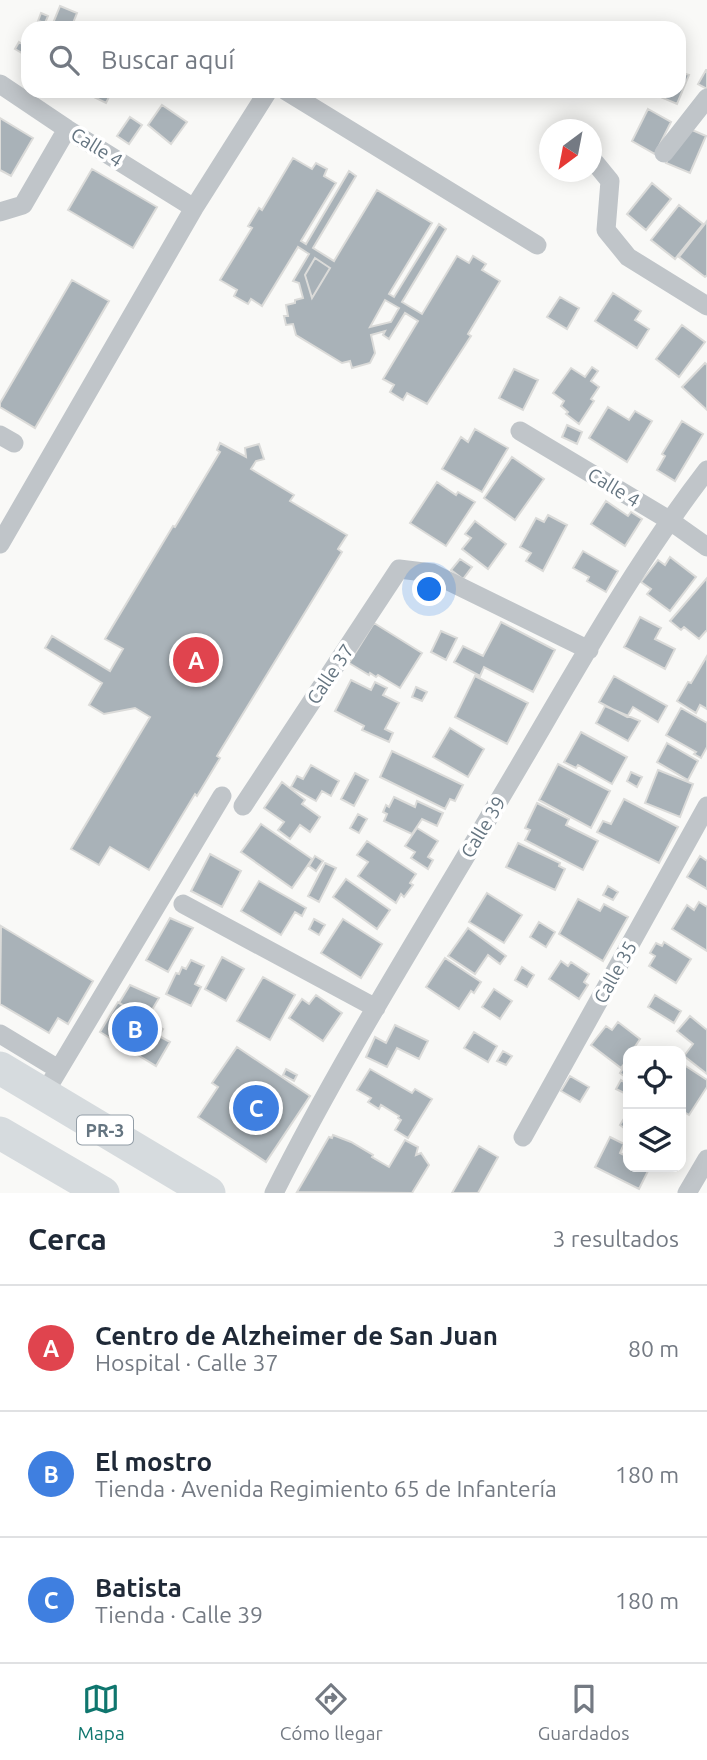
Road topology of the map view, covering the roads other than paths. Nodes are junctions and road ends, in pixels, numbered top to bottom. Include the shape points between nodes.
1 (0, 84) edge
2 (264, 98) edge
3 (297, 98) edge
4 (707, 98) edge
5 (67, 129) junction
6 (664, 153) dead end
7 (602, 171) edge
8 (194, 208) junction
9 (0, 212) edge
10 (537, 245) dead end
11 (707, 306) edge
12 (520, 430) dead end
13 (707, 470) edge
14 (668, 520) junction
15 (0, 544) edge
16 (707, 547) edge
17 (589, 650) junction
18 (222, 796) dead end
19 (243, 806) dead end
20 (707, 806) edge
21 (183, 904) dead end
22 (376, 1009) junction
23 (0, 1034) edge
24 (0, 1068) edge
25 (51, 1081) junction
26 (0, 1133) edge
27 (523, 1137) dead end
28 (707, 1159) edge
29 (83, 1188) edge
30 (209, 1193) edge
31 (274, 1193) edge
32 (687, 1193) edge

1 - 5 street, Calle 4
2 - 8 street
3 - 10 street
4 - 6 street
5 - 8 street, Calle 4
5 - 9 street via 23,205
7 - 11 street via 610,181 606,230 628,257
8 - 15 street
12 - 14 street, Calle 4
13 - 14 street, Calle 39
14 - 16 street, Calle 4
14 - 17 street, Calle 39
17 - 19 street, Calle 37 via 432,573 399,569
17 - 22 street, Calle 39
18 - 25 street
20 - 27 street, Calle 35
21 - 22 street
22 - 31 street, Calle 39
23 - 25 street
24 - 25 highway, PR-3
25 - 30 highway, PR-3
26 - 29 highway, PR-3
28 - 32 street

